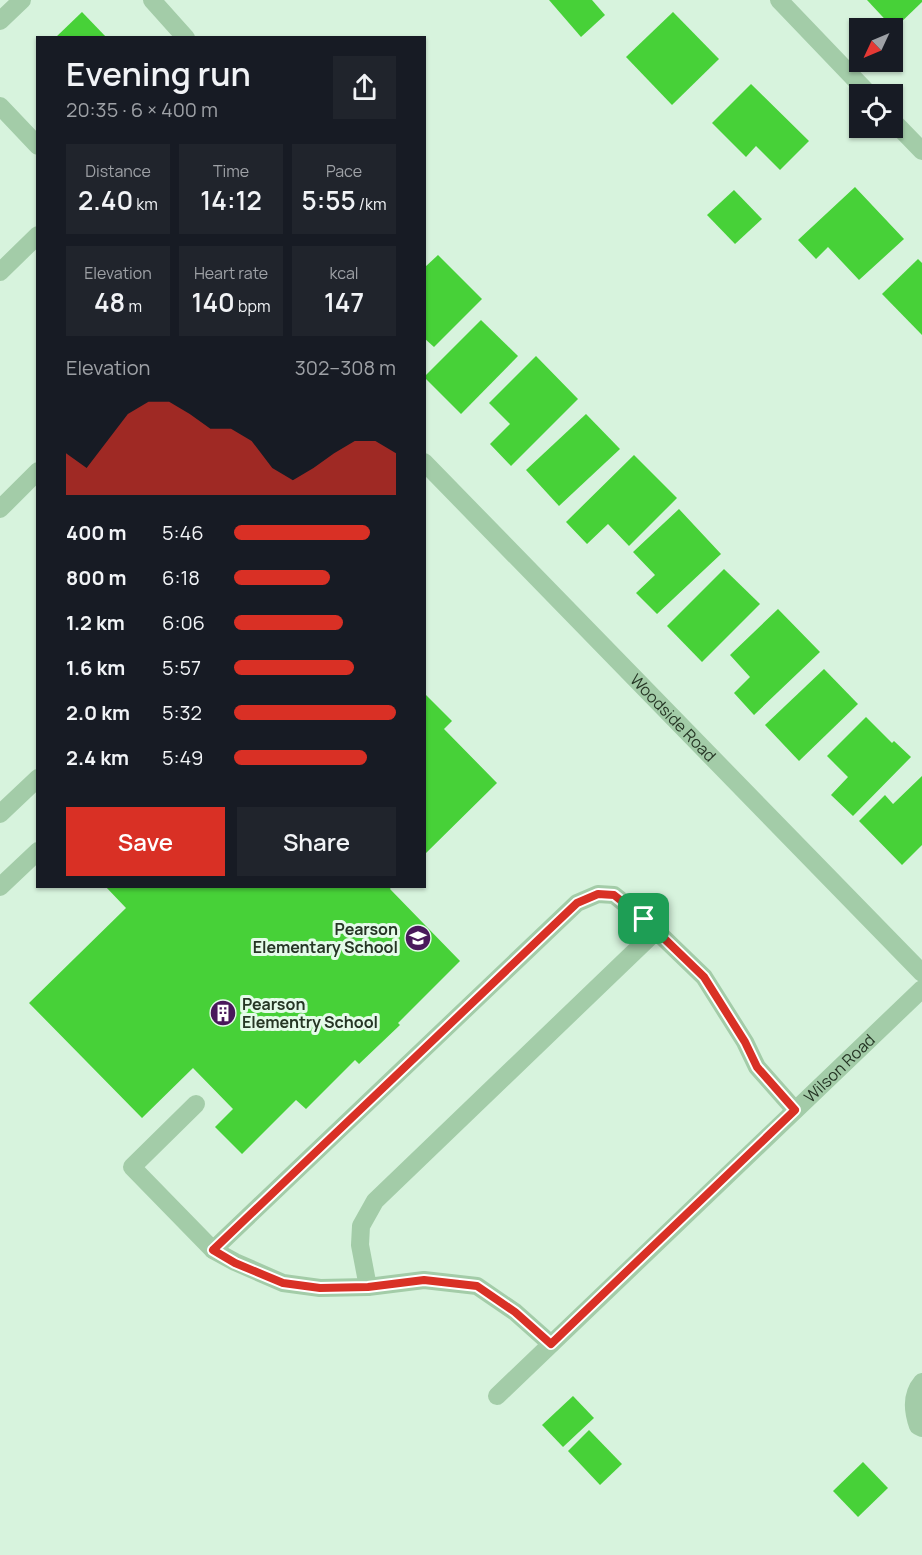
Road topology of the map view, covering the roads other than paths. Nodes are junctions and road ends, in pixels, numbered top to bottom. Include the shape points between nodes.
1 (22, 0) edge
2 (152, 0) edge
3 (779, 0) edge
4 (0, 21) edge
5 (184, 36) edge
6 (859, 84) edge
7 (0, 106) edge
8 (903, 131) edge
9 (36, 144) edge
10 (922, 150) edge
11 (36, 238) edge
12 (0, 272) edge
13 (426, 464) edge
14 (36, 473) edge
15 (0, 508) edge
16 (36, 780) edge
17 (0, 814) edge
18 (36, 852) edge
19 (0, 887) edge
20 (656, 931) junction
21 (922, 973) edge
22 (922, 989) edge
23 (196, 1104) dead end
24 (795, 1110) junction
25 (213, 1250) junction
26 (368, 1287) junction
27 (551, 1344) junction
28 (922, 1382) edge
29 (497, 1396) dead end
30 (922, 1428) edge

1 - 4 street
2 - 5 street
3 - 6 street
7 - 9 street
8 - 10 street
11 - 12 street
13 - 21 street, Woodside Road
14 - 15 street
16 - 17 street
18 - 19 street
20 - 24 street via 704,977 757,1067
20 - 25 street via 614,895 598,894 577,903
20 - 26 street via 375,1201 361,1226 360,1245
22 - 24 street, Wilson Road
23 - 25 street via 132,1167
24 - 27 street, Wilson Road
25 - 26 street via 283,1283 320,1288
26 - 27 street via 424,1280 477,1286
27 - 29 street, Wilson Road
28 - 30 street via 914,1400 914,1413

